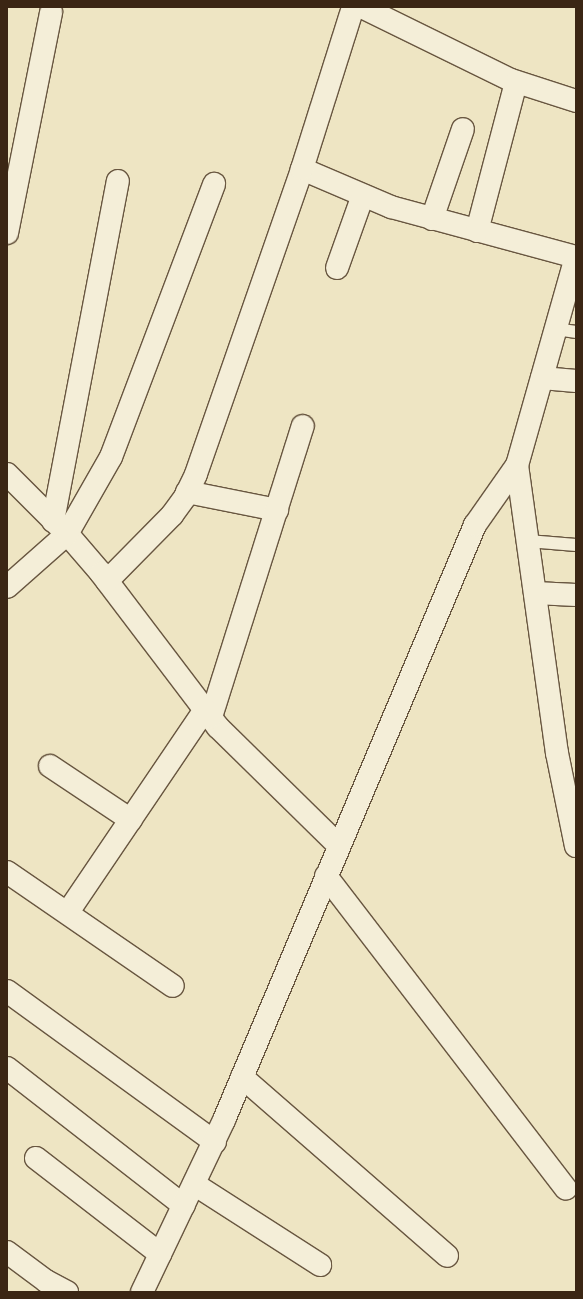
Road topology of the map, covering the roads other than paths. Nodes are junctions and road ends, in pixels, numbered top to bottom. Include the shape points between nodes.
1 (353, 7) edge
2 (362, 7) edge
3 (51, 12) dead end
4 (516, 82) junction
5 (576, 101) edge
6 (463, 130) dead end
7 (302, 169) junction
8 (118, 181) dead end
9 (214, 184) dead end
10 (363, 195) junction
11 (432, 219) junction
12 (478, 231) junction
13 (7, 233) edge
14 (576, 257) edge
15 (337, 268) dead end
16 (566, 331) edge
17 (542, 378) junction
18 (576, 381) edge
19 (303, 426) dead end
20 (517, 465) junction
21 (7, 474) edge
22 (188, 492) junction
23 (277, 510) junction
24 (60, 528) junction
25 (528, 541) junction
26 (576, 545) edge
27 (107, 581) junction
28 (7, 586) edge
29 (535, 593) junction
30 (576, 595) edge
31 (208, 714) junction
32 (50, 766) dead end
33 (131, 820) junction
34 (338, 845) junction
35 (576, 846) edge
36 (7, 872) edge
37 (326, 876) junction
38 (68, 912) junction
39 (173, 986) dead end
40 (7, 991) edge
41 (7, 1068) edge
42 (242, 1078) junction
43 (215, 1142) junction
44 (36, 1158) dead end
45 (194, 1184) junction
46 (566, 1189) dead end
47 (184, 1206) junction
48 (7, 1252) edge
49 (160, 1254) junction
50 (447, 1256) dead end
51 (320, 1265) dead end
52 (67, 1292) edge
53 (142, 1292) edge

1 - 7 street
2 - 4 street
3 - 13 street
4 - 5 street
4 - 12 street
6 - 11 street
7 - 10 street
7 - 22 street
8 - 24 street
9 - 24 street via 121,434
10 - 11 street via 391,208
10 - 15 street
11 - 12 street
12 - 14 street
14 - 16 street
16 - 17 street
17 - 18 street
17 - 20 street
19 - 23 street
20 - 25 street
20 - 34 street via 476,526
21 - 24 street
22 - 23 street
22 - 27 street via 172,515
23 - 31 street
24 - 27 street
24 - 28 street
25 - 26 lane
25 - 29 street
27 - 31 street
29 - 30 street
29 - 35 street via 557,753
31 - 33 street
31 - 34 street via 227,737
32 - 33 street
33 - 38 street
34 - 37 street
36 - 38 street
37 - 42 street
37 - 46 street
38 - 39 street
40 - 43 street
41 - 47 street
42 - 43 street
42 - 50 street
43 - 45 street
44 - 49 street
45 - 47 street
45 - 51 street
47 - 49 street
48 - 52 street via 46,1281
49 - 53 street

